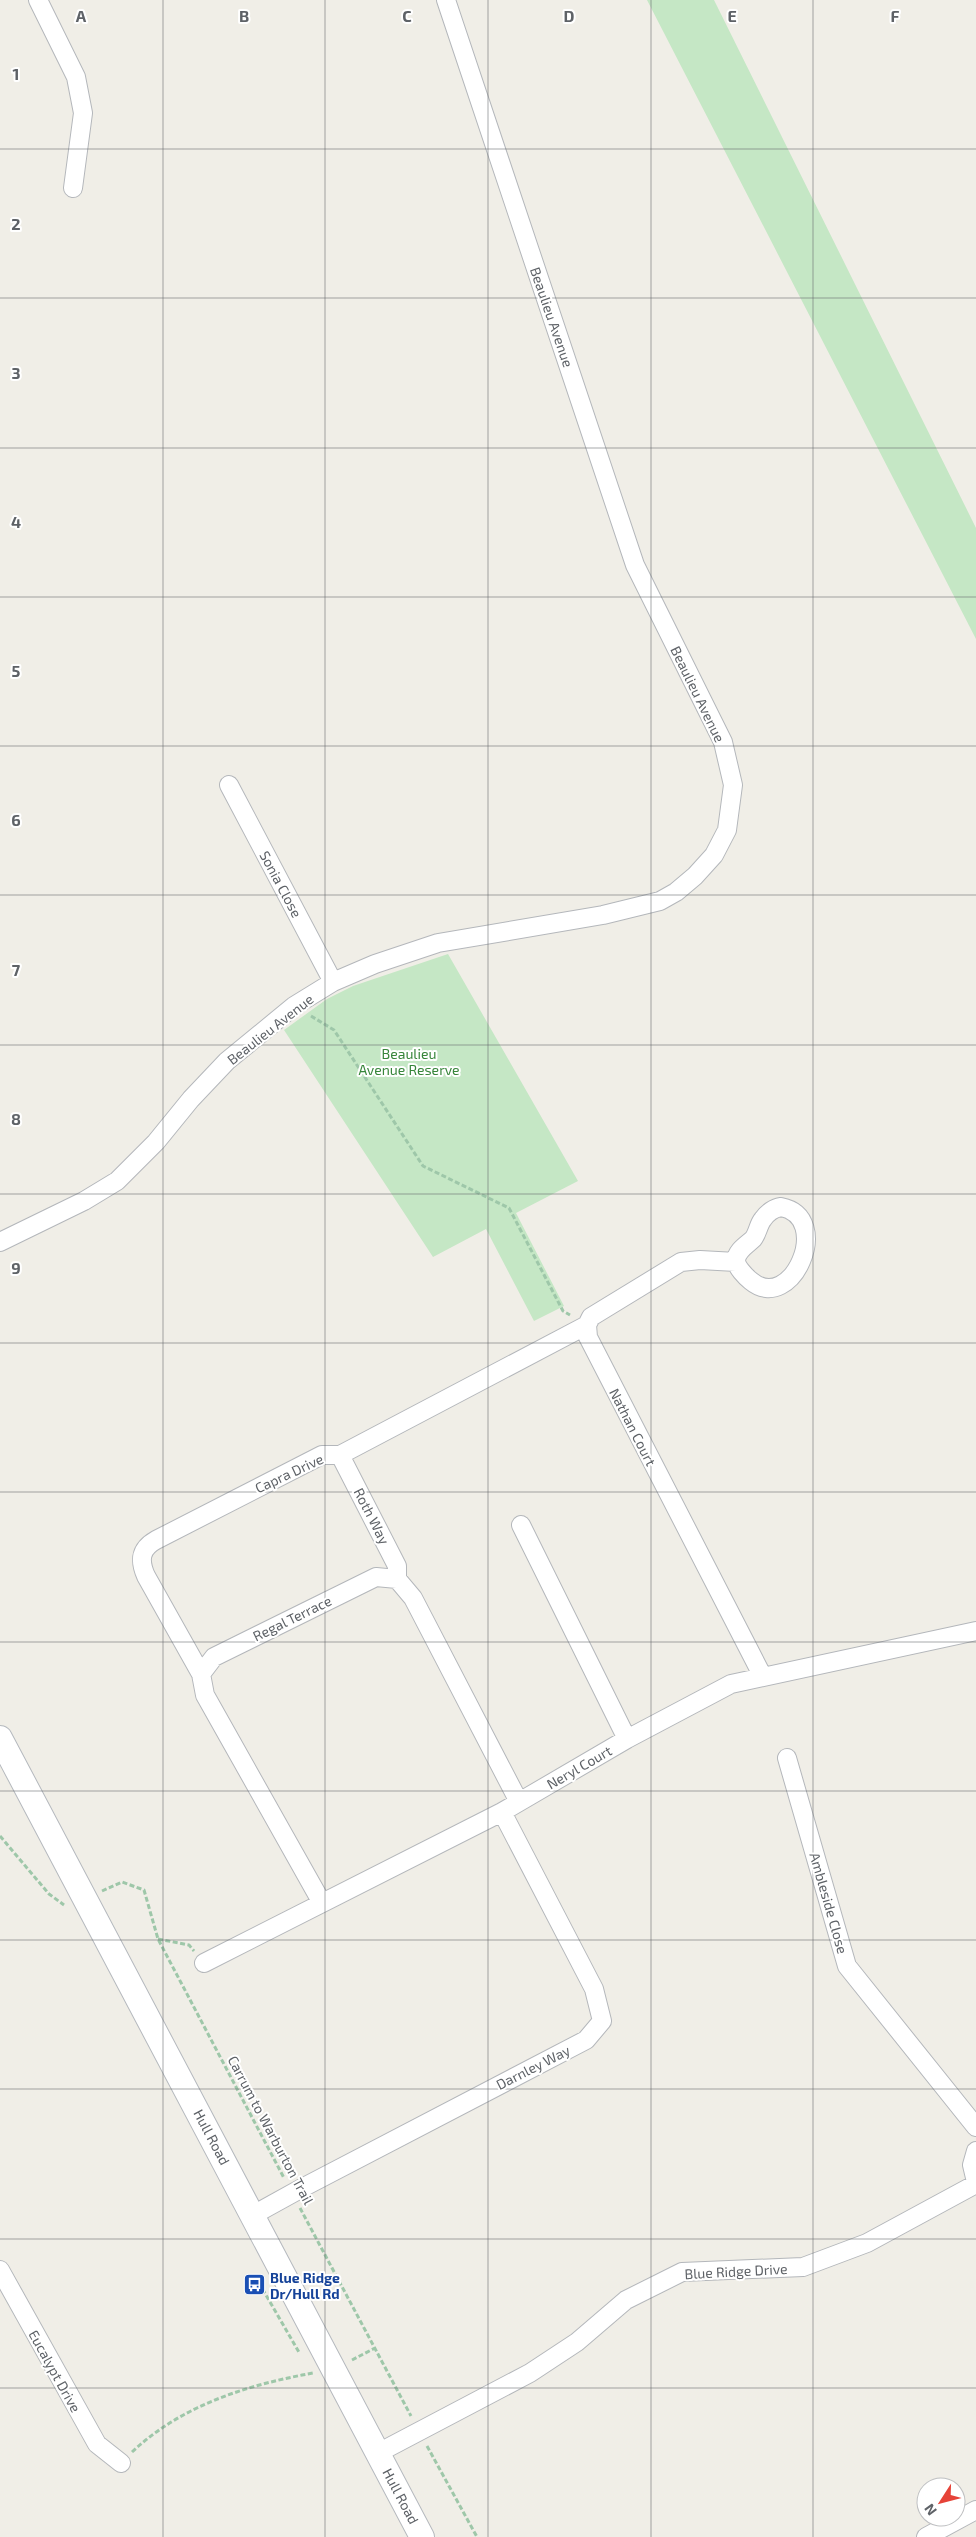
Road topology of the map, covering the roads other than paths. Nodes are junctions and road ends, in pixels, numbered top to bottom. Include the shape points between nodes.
1 (38, 0) edge
2 (446, 0) edge
3 (73, 188) dead end
4 (230, 785) dead end
5 (333, 982) junction
6 (0, 1242) edge
7 (736, 1262) junction
8 (587, 1326) junction
9 (340, 1454) junction
10 (521, 1525) dead end
11 (397, 1579) junction
12 (976, 1631) edge
13 (201, 1674) junction
14 (763, 1677) junction
15 (0, 1738) edge
16 (627, 1739) junction
17 (788, 1758) dead end
18 (519, 1802) junction
19 (502, 1812) junction
20 (322, 1903) junction
21 (204, 1964) road end
22 (976, 2127) edge
23 (976, 2151) edge
24 (976, 2183) edge
25 (253, 2215) junction
26 (0, 2270) edge
27 (378, 2453) junction
28 (121, 2463) road end
29 (976, 2510) edge
30 (422, 2537) edge
31 (926, 2537) edge

1 - 3 street via 76,77 83,113
2 - 5 street, Beaulieu Avenue via 635,565 723,742 733,785 727,830 714,855 676,892 660,900 603,915 438,943
4 - 5 street, Sonia Close
5 - 6 street, Beaulieu Avenue via 294,1006 227,1061 117,1181 84,1202
7 - 7 street via 751,1281 763,1288 773,1290 781,1286 791,1276 804,1250 807,1230 803,1220 788,1208 775,1208 762,1219 753,1239 739,1252
7 - 8 street via 682,1262 601,1310 591,1317
8 - 9 street, Capra Drive
8 - 14 street, Nathan Court via 594,1352
9 - 11 street, Roth Way via 397,1566
9 - 13 street, Capra Drive via 322,1455 144,1548 141,1557 146,1576
10 - 16 street
11 - 13 street, Regal Terrace via 376,1577 214,1657
11 - 18 street via 413,1598
12 - 14 street, Neryl Court
13 - 20 street via 205,1695
14 - 16 street, Neryl Court via 731,1684
15 - 25 main road, Hull Road
16 - 18 street, Neryl Court
17 - 22 street, Ambleside Close via 847,1966
18 - 19 street, Neryl Court
19 - 20 street, Neryl Court
19 - 25 street, Darnley Way via 594,1989 602,2021 586,2040
20 - 21 street, Neryl Court
23 - 24 street via 972,2165
24 - 27 street, Blue Ridge Drive via 867,2243 803,2267 682,2272 626,2300 577,2342 530,2373
25 - 27 main road, Hull Road via 323,2371
26 - 28 street, Eucalypt Drive via 97,2444
27 - 30 main road, Hull Road
29 - 31 street

